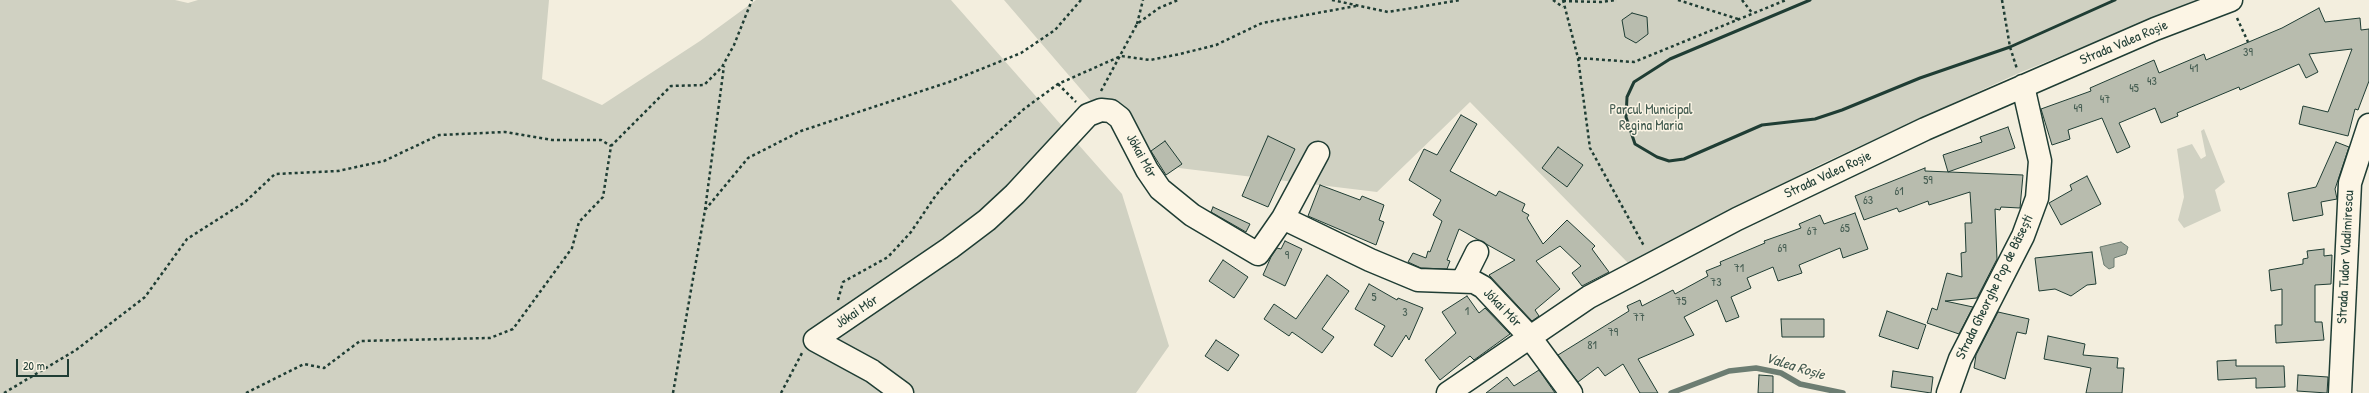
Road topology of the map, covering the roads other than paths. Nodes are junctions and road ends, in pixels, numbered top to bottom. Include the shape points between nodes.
1 (2230, 0) edge
2 (2023, 86) junction
3 (2369, 124) edge
4 (1318, 154) dead end
5 (1283, 218) junction
6 (1477, 252) dead end
7 (1463, 280) junction
8 (1529, 336) junction
9 (902, 393) edge
10 (1448, 393) edge
11 (1571, 393) edge
12 (1948, 393) edge
13 (2340, 393) edge

1 - 2 street, Strada Valea Roșie
2 - 8 street, Strada Valea Roșie via 1737,219 1589,296
2 - 12 street, Strada Gheorghe Pop de Băsești via 2040,161 2037,198 2024,236 1960,359
3 - 13 street, Strada Tudor Vladimirescu via 2350,183
4 - 5 street
5 - 7 street, Jókai Mór via 1418,280
5 - 9 street, Jókai Mór via 1258,254 1192,215 1160,189 1117,115 1111,111 1101,110 1088,115 1015,194 987,220 815,340 872,371
6 - 7 street
7 - 8 street, Jókai Mór via 1483,287
8 - 10 street, Strada Valea Roșie
8 - 11 street, Jókai Mór

